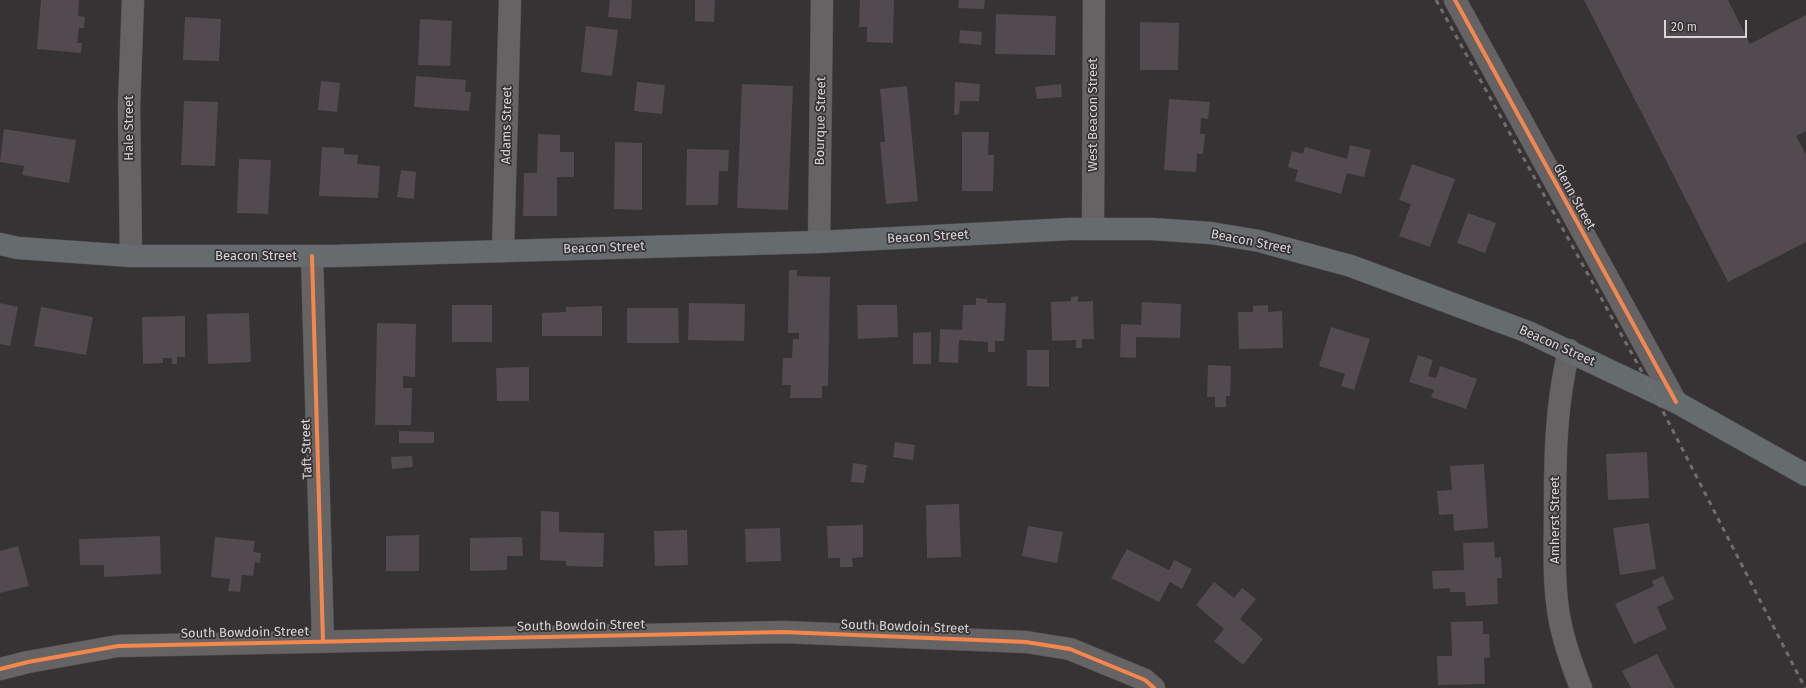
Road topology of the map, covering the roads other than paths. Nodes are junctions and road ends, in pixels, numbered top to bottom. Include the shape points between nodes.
1 (133, 0) edge
2 (510, 0) edge
3 (822, 0) edge
4 (1094, 0) edge
5 (1455, 0) edge
6 (1093, 229) junction
7 (819, 242) junction
8 (0, 244) edge
9 (503, 251) junction
10 (131, 256) junction
11 (312, 256) junction
12 (1569, 350) junction
13 (1676, 402) junction
14 (1806, 475) edge
15 (323, 642) junction
16 (0, 669) edge
17 (1154, 688) edge
18 (1581, 688) edge

1 - 10 street, Hale Street via 129,107
2 - 9 street, Adams Street
3 - 7 street, Bourque Street
4 - 6 street, West Beacon Street
5 - 13 street, Glenn Street
6 - 7 main road, Beacon Street
6 - 12 main road, Beacon Street via 1211,233 1259,241 1351,266 1528,332
7 - 9 main road, Beacon Street
8 - 10 main road, Beacon Street via 18,248
9 - 11 main road, Beacon Street
10 - 11 main road, Beacon Street
11 - 15 street, Taft Street
12 - 13 main road, Beacon Street
12 - 18 street, Amherst Street via 1556,428 1555,573 1559,616
13 - 14 main road, Beacon Street
15 - 16 street, South Bowdoin Street via 118,646
15 - 17 street, South Bowdoin Street via 783,632 1026,642 1070,649 1145,680

